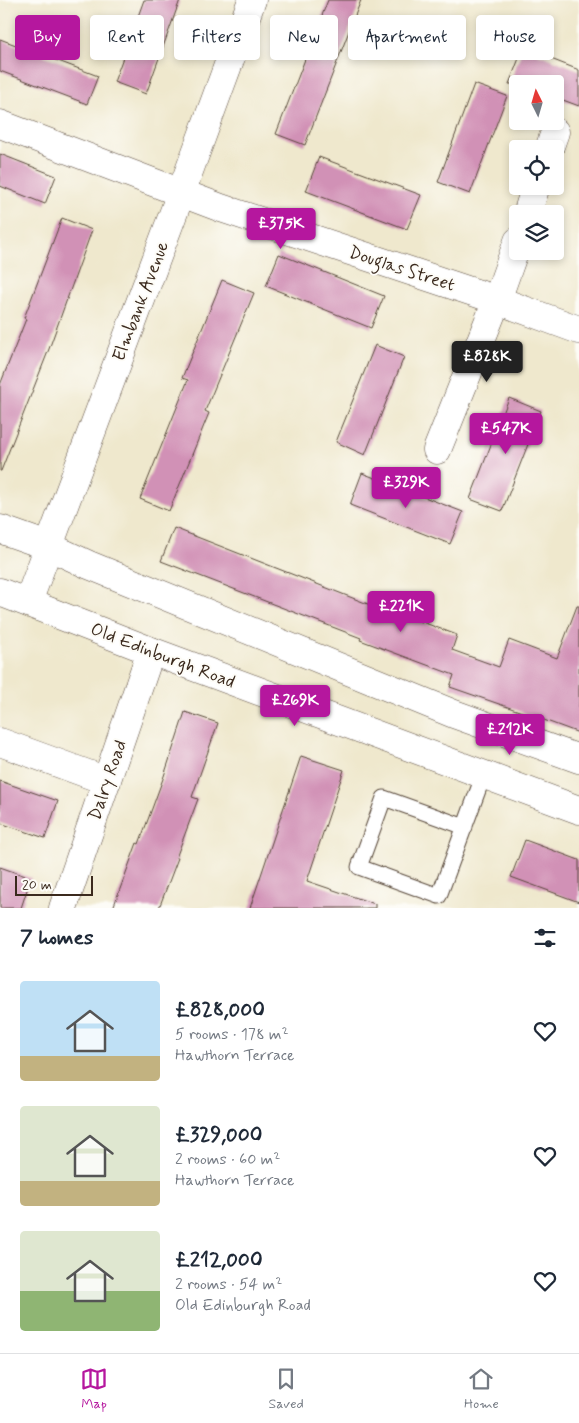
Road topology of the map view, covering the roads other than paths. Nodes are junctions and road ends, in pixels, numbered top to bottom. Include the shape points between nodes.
1 (252, 0) edge
2 (0, 124) edge
3 (181, 193) junction
4 (511, 260) edge
5 (497, 300) junction
6 (579, 330) edge
7 (437, 450) dead end
8 (0, 529) edge
9 (48, 546) junction
10 (0, 592) edge
11 (28, 602) junction
12 (151, 652) junction
13 (0, 742) edge
14 (579, 758) edge
15 (484, 774) junction
16 (107, 781) junction
17 (579, 810) edge
18 (465, 828) junction
19 (63, 908) edge

1 - 3 street, Elmbank Avenue
2 - 3 street, Douglas Street
3 - 5 street, Douglas Street
3 - 9 street, Elmbank Avenue
4 - 5 street
5 - 6 street, Douglas Street
5 - 7 street
8 - 9 street
9 - 11 street, Elmbank Avenue
9 - 14 street via 454,714
10 - 11 street, Old Edinburgh Road
11 - 12 street, Old Edinburgh Road
12 - 15 street, Old Edinburgh Road
12 - 16 street, Dalry Road
13 - 16 street
15 - 17 street, Old Edinburgh Road
15 - 18 lane
16 - 19 street, Dalry Road
18 - 18 lane via 440,896 359,867 384,798

